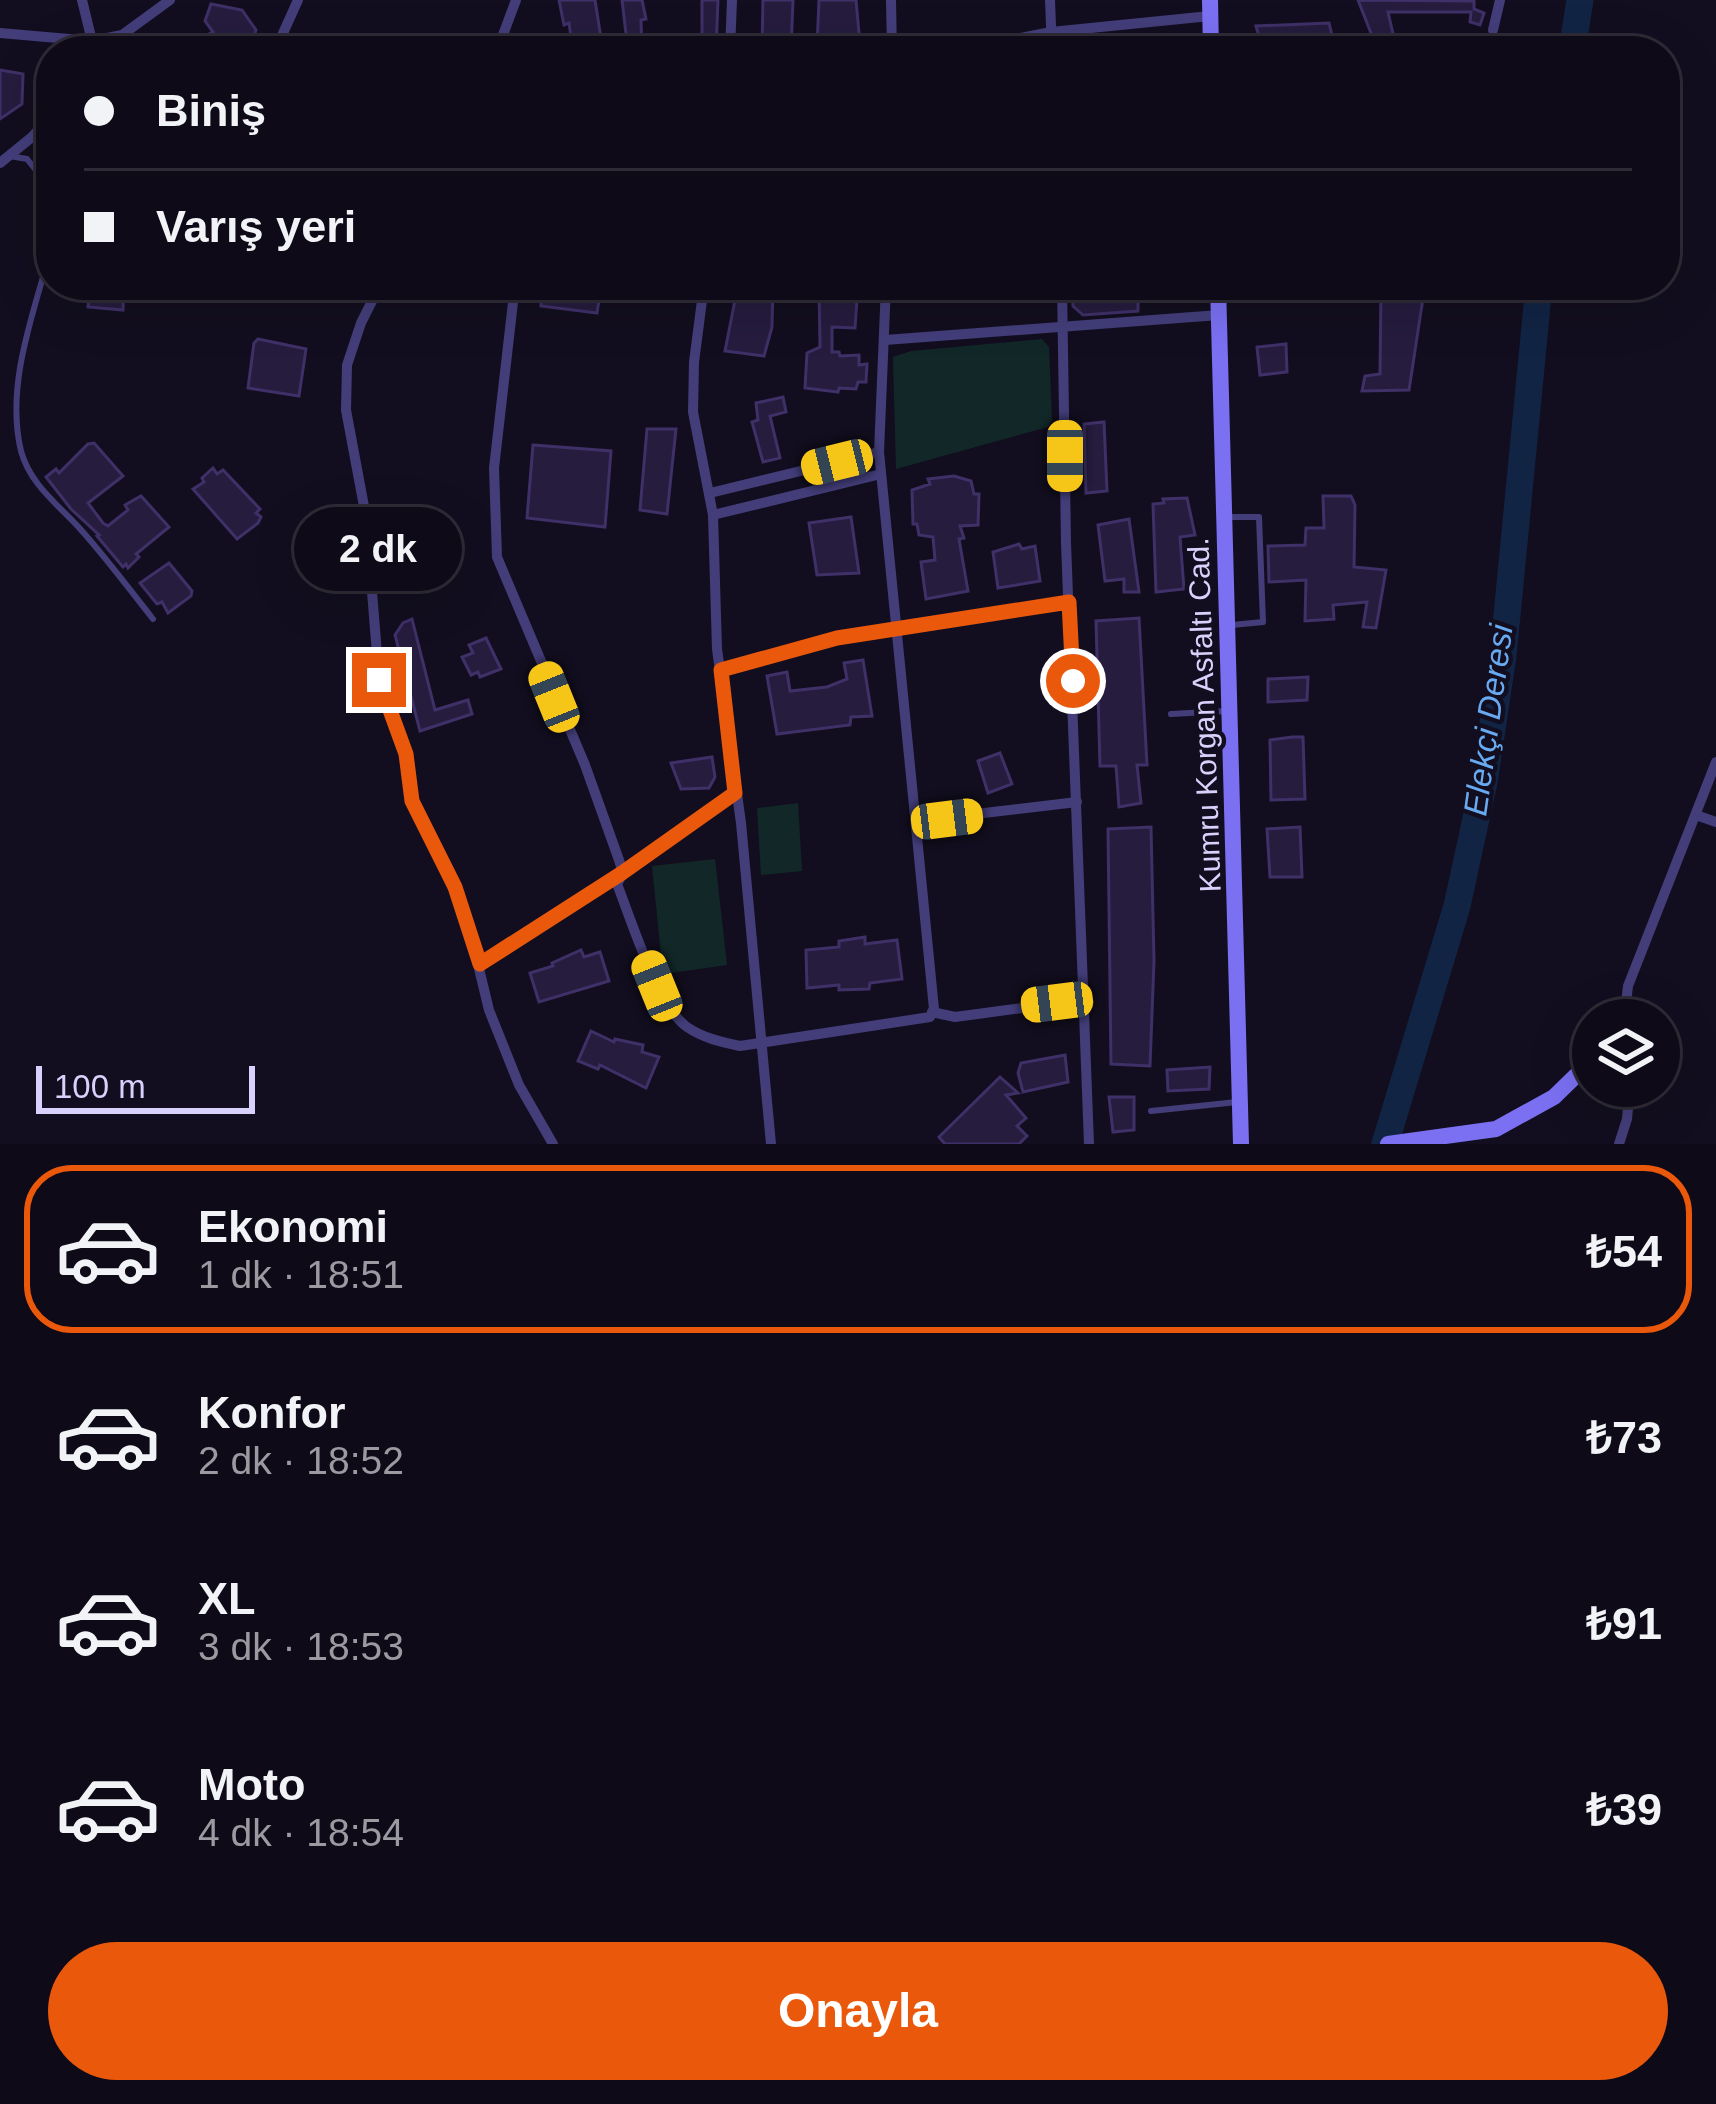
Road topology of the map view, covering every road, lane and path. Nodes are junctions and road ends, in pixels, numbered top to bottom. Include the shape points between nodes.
1 (82, 0) edge
2 (170, 0) edge
3 (298, 0) edge
4 (516, 0) edge
5 (732, 0) edge
6 (891, 0) edge
7 (1050, 0) edge
8 (1500, 0) edge
9 (1210, 8) edge
10 (1493, 30) dead end
11 (1051, 32) junction
12 (0, 33) edge
13 (88, 36) edge
14 (119, 36) edge
15 (282, 36) edge
16 (503, 36) edge
17 (731, 36) edge
18 (892, 36) edge
19 (1030, 36) edge
20 (1051, 36) edge
21 (36, 38) edge
22 (36, 129) edge
23 (5, 159) edge
24 (36, 170) edge
25 (37, 300) edge
26 (372, 300) edge
27 (513, 300) edge
28 (702, 300) edge
29 (886, 300) edge
30 (1063, 300) edge
31 (1218, 300) edge
32 (1219, 315) junction
33 (1064, 325) junction
34 (885, 340) junction
35 (879, 452) junction
36 (881, 474) junction
37 (710, 493) junction
38 (713, 515) junction
39 (1225, 517) junction
40 (1069, 602) junction
41 (153, 619) dead end
42 (1228, 625) junction
43 (897, 628) junction
44 (721, 670) junction
45 (1231, 711) junction
46 (1171, 714) dead end
47 (1716, 762) edge
48 (735, 793) junction
49 (1077, 802) junction
50 (1696, 815) junction
51 (916, 821) junction
52 (1716, 822) edge
53 (622, 873) junction
54 (480, 964) junction
55 (1626, 999) edge
56 (1082, 1000) junction
57 (932, 1012) junction
58 (760, 1043) junction
59 (1572, 1079) edge
60 (1241, 1101) junction
61 (1628, 1107) edge
62 (1150, 1111) dead end
63 (553, 1144) edge
64 (771, 1144) edge
65 (1089, 1144) edge
66 (1241, 1144) edge
67 (1388, 1144) edge
68 (1619, 1144) edge

1 - 13 street
2 - 14 street
3 - 15 street
4 - 16 street
5 - 17 street
6 - 18 street
7 - 11 street
8 - 10 street
9 - 11 street
11 - 19 street
11 - 20 street
12 - 21 street
22 - 23 street
23 - 24 lane via 27,159
25 - 41 lane via 15,413 22,454 40,489
26 - 54 street via 347,365 346,410 366,518 379,680 406,754 412,801 455,887
27 - 53 street via 494,468 497,557
28 - 37 street via 693,412
29 - 34 street
30 - 33 street
31 - 32 main road, Kumru Korgan Asfaltı Cad.
32 - 33 street
32 - 39 main road, Kumru Korgan Asfaltı Cad.
33 - 34 street
33 - 40 street
34 - 35 street
35 - 36 street
35 - 37 street
36 - 38 street
36 - 43 street
37 - 38 street
38 - 44 street
39 - 42 main road, Kumru Korgan Asfaltı Cad.
39 - 42 lane via 1258,518 1263,622
40 - 43 street
40 - 49 street
42 - 45 main road, Kumru Korgan Asfaltı Cad.
43 - 44 street
43 - 51 street
44 - 48 street
45 - 46 lane
45 - 60 main road, Kumru Korgan Asfaltı Cad.
47 - 50 street
48 - 53 street
48 - 58 street
49 - 51 street
49 - 56 street
50 - 52 street
50 - 55 street
51 - 57 street
53 - 54 street
53 - 58 street via 617,884 657,986 682,1024 710,1039
54 - 63 street via 519,1085
56 - 57 street via 955,1017
56 - 65 street
57 - 58 street
58 - 64 street
59 - 67 main road via 1496,1129
60 - 62 lane
60 - 66 main road, Kumru Korgan Asfaltı Cad.
61 - 68 street

